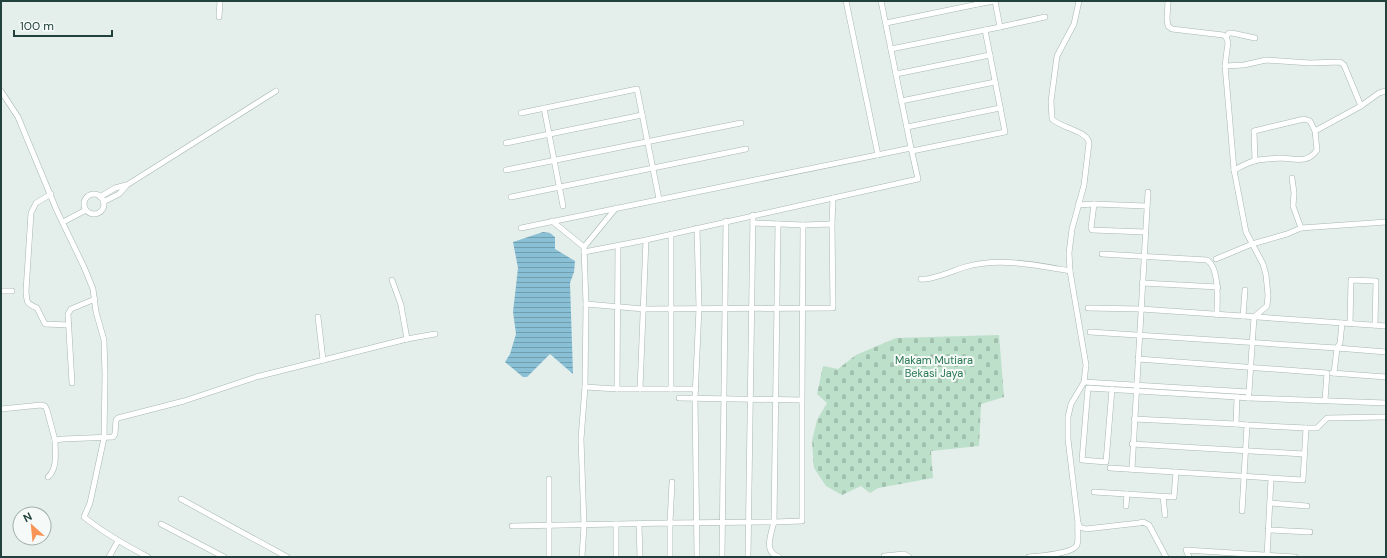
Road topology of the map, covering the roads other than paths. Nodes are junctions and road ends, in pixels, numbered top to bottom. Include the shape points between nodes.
1 (220, 1) edge
2 (846, 1) edge
3 (881, 1) edge
4 (995, 1) edge
5 (1079, 1) edge
6 (1168, 1) edge
7 (978, 3) edge
8 (219, 17) dead end
9 (1045, 17) dead end
10 (886, 23) junction
11 (1000, 27) junction
12 (984, 30) junction
13 (1226, 37) junction
14 (1255, 38) dead end
15 (891, 49) junction
16 (990, 55) junction
17 (1225, 66) junction
18 (896, 74) junction
19 (995, 82) junction
20 (1, 91) edge
21 (276, 91) dead end
22 (1386, 91) edge
23 (901, 101) junction
24 (1361, 106) junction
25 (544, 108) junction
26 (1000, 108) junction
27 (521, 113) dead end
28 (642, 115) junction
29 (741, 123) dead end
30 (906, 127) junction
31 (1315, 130) junction
32 (549, 134) junction
33 (647, 141) junction
34 (506, 143) dead end
35 (746, 149) dead end
36 (911, 150) junction
37 (878, 155) junction
38 (554, 160) junction
39 (1255, 161) junction
40 (652, 168) junction
41 (506, 170) dead end
42 (1234, 170) junction
43 (1292, 178) dead end
44 (559, 187) junction
45 (1148, 192) dead end
46 (51, 194) junction
47 (511, 197) dead end
48 (833, 198) junction
49 (102, 199) junction
50 (658, 199) junction
51 (1094, 204) junction
52 (563, 206) dead end
53 (1078, 206) junction
54 (1146, 206) junction
55 (616, 208) junction
56 (86, 210) junction
57 (753, 215) junction
58 (552, 221) junction
59 (726, 221) junction
60 (63, 222) junction
61 (1386, 222) edge
62 (753, 223) junction
63 (778, 224) junction
64 (832, 224) junction
65 (803, 225) junction
66 (521, 228) dead end
67 (697, 228) junction
68 (1301, 228) junction
69 (1145, 232) junction
70 (671, 234) junction
71 (646, 240) junction
72 (1252, 244) junction
73 (618, 246) junction
74 (584, 249) junction
75 (1102, 254) dead end
76 (1144, 257) junction
77 (1216, 259) dead end
78 (1070, 270) junction
79 (921, 279) dead end
80 (392, 280) dead end
81 (1142, 283) junction
82 (1218, 287) junction
83 (1245, 290) dead end
84 (1, 291) edge
85 (12, 291) dead end
86 (95, 299) junction
87 (586, 304) junction
88 (618, 308) junction
89 (671, 308) junction
90 (699, 308) junction
91 (726, 308) junction
92 (752, 308) junction
93 (776, 308) junction
94 (803, 308) junction
95 (1088, 308) dead end
96 (644, 309) junction
97 (1140, 309) junction
98 (1217, 314) junction
99 (1243, 316) junction
100 (318, 317) dead end
101 (1254, 317) junction
102 (1342, 323) junction
103 (1350, 324) junction
104 (69, 325) junction
105 (1375, 325) junction
106 (1386, 326) edge
107 (1090, 332) dead end
108 (434, 334) dead end
109 (1138, 334) junction
110 (407, 339) junction
111 (1252, 342) junction
112 (1337, 348) junction
113 (1386, 352) edge
114 (1138, 359) junction
115 (323, 360) junction
116 (1251, 368) junction
117 (1327, 373) junction
118 (1334, 373) junction
119 (1386, 377) edge
120 (1084, 382) junction
121 (72, 383) dead end
122 (1136, 385) junction
123 (585, 387) junction
124 (617, 389) junction
125 (640, 389) junction
126 (672, 389) junction
127 (696, 389) junction
128 (1112, 389) junction
129 (1136, 391) junction
130 (1248, 392) junction
131 (1237, 397) junction
132 (679, 398) dead end
133 (695, 398) junction
134 (723, 398) junction
135 (750, 398) junction
136 (1248, 398) junction
137 (776, 399) junction
138 (802, 400) junction
139 (1325, 400) junction
140 (1386, 403) edge
141 (1, 409) edge
142 (1386, 417) edge
143 (1134, 419) junction
144 (1236, 424) junction
145 (1247, 425) junction
146 (1306, 428) junction
147 (104, 438) junction
148 (55, 440) junction
149 (1132, 444) junction
150 (1246, 450) junction
151 (1304, 454) junction
152 (1110, 468) dead end
153 (1132, 469) junction
154 (1176, 472) junction
155 (1244, 476) junction
156 (48, 477) dead end
157 (1271, 479) junction
158 (549, 480) dead end
159 (672, 482) dead end
160 (1094, 492) dead end
161 (1127, 494) junction
162 (1163, 497) junction
163 (181, 499) dead end
164 (1270, 503) junction
165 (1126, 506) dead end
166 (1307, 506) dead end
167 (1242, 511) dead end
168 (1165, 515) dead end
169 (698, 522) junction
170 (722, 522) junction
171 (749, 522) junction
172 (774, 522) junction
173 (670, 523) junction
174 (1078, 523) junction
175 (161, 524) dead end
176 (616, 524) junction
177 (640, 524) junction
178 (548, 525) junction
179 (584, 525) junction
180 (512, 526) dead end
181 (1268, 530) junction
182 (1310, 532) dead end
183 (118, 541) junction
184 (769, 549) junction
185 (884, 556) edge
186 (1267, 556) edge
187 (109, 557) edge
188 (148, 557) edge
189 (224, 557) edge
190 (287, 557) edge
191 (549, 557) edge
192 (582, 557) edge
193 (616, 557) edge
194 (640, 557) edge
195 (670, 557) edge
196 (697, 557) edge
197 (722, 557) edge
198 (748, 557) edge
199 (766, 557) edge
200 (779, 557) edge
201 (909, 557) edge
202 (1029, 557) edge
203 (1166, 557) edge
204 (1190, 557) edge
205 (1294, 557) edge

1 - 8 street
2 - 37 street
3 - 10 street
4 - 7 street
4 - 11 street
5 - 53 street via 1074,24 1057,56 1051,101 1051,115 1055,122 1089,139 1084,185
6 - 13 street via 1167,23 1172,29
7 - 10 street
9 - 11 street
10 - 15 street
11 - 12 street
12 - 15 street
12 - 16 street
13 - 14 street via 1232,33
13 - 17 street via 1228,42
15 - 18 street
16 - 18 street
16 - 19 street
17 - 24 street via 1266,60 1340,62 1344,65
17 - 42 street
18 - 23 street
19 - 23 street
19 - 26 street
20 - 46 street via 18,117
21 - 49 street via 127,185 119,194
22 - 24 street
23 - 30 street
24 - 31 street
25 - 27 street
25 - 28 street via 637,89
25 - 32 street
26 - 30 street
26 - 36 street via 1005,132
28 - 32 street
28 - 33 street
29 - 33 street
30 - 36 street
31 - 39 street via 1317,150 1312,156 1305,159
31 - 39 street via 1310,121 1304,119 1254,131
32 - 34 street
32 - 38 street
33 - 38 street
33 - 40 street
35 - 40 street
36 - 37 street
36 - 48 street via 918,179
37 - 50 street
38 - 41 street
38 - 44 street
39 - 42 street
40 - 44 street
40 - 50 street
42 - 72 street via 1246,232
43 - 68 street via 1293,206
44 - 47 street
44 - 52 street
45 - 54 street
46 - 60 street
46 - 104 street via 36,203 31,214 27,302 37,308 45,324
48 - 57 street
48 - 64 street
49 - 56 street via 103,207 100,212 95,214
49 - 56 street via 95,194 90,195 85,199
50 - 55 street
51 - 53 street
51 - 54 street
51 - 69 street via 1092,230
53 - 78 street via 1069,242
54 - 69 street
55 - 58 street
55 - 74 street
56 - 60 street
57 - 59 street
57 - 62 street
58 - 66 street
58 - 74 street
59 - 67 street
59 - 91 street
60 - 86 street via 84,267
61 - 68 street
62 - 63 street
62 - 92 street
63 - 65 street
63 - 93 street
64 - 65 street
64 - 94 street via 833,308
65 - 94 street
67 - 70 street
67 - 90 street
68 - 72 street
69 - 76 street
70 - 71 street
70 - 89 street
71 - 73 street
71 - 96 street
72 - 77 street
72 - 101 street via 1263,264 1268,285 1267,306
73 - 74 street
73 - 88 street
74 - 87 street
75 - 76 street
76 - 81 street
76 - 82 street via 1207,260 1213,265
78 - 79 street via 1021,263 981,264
78 - 120 street via 1085,359
80 - 110 street via 401,305
81 - 82 street
81 - 97 street
82 - 98 street
83 - 99 street
84 - 85 street
86 - 104 street via 69,311
86 - 147 street via 104,340
87 - 88 street
87 - 123 street
88 - 96 street
88 - 124 street
89 - 90 street
89 - 96 street
89 - 126 street
90 - 91 street
90 - 127 street
91 - 92 street
91 - 134 street
92 - 93 street
92 - 135 street
93 - 94 street
93 - 137 street
94 - 138 street
95 - 97 street
96 - 125 street
97 - 98 street
97 - 109 street
98 - 99 street
99 - 101 street
100 - 115 street
101 - 102 street
101 - 111 street
102 - 103 street
102 - 112 street
103 - 105 street
103 - 105 street via 1351,280 1376,281
104 - 121 street
105 - 106 street
107 - 109 street
108 - 110 street
109 - 111 street
109 - 114 street
110 - 115 street
111 - 112 street
111 - 116 street
112 - 113 street
112 - 118 street
114 - 116 street
114 - 122 street
115 - 147 street via 118,418 115,434
116 - 117 street
116 - 130 street
117 - 118 street
117 - 139 street
118 - 119 street
120 - 122 street
120 - 174 street via 1071,404 1068,417 1068,440
122 - 129 street
122 - 130 street
123 - 124 street
123 - 179 street via 581,439
124 - 125 street
125 - 126 street
126 - 127 street
127 - 133 street
128 - 128 street via 1088,388 1082,460 1106,462
128 - 129 street
129 - 131 street
129 - 143 street
130 - 136 street
131 - 136 street
131 - 144 street
132 - 133 street
133 - 134 street
133 - 169 street
134 - 135 street
134 - 170 street
135 - 137 street
135 - 171 street
136 - 139 street
137 - 138 street
137 - 172 street
138 - 172 street via 802,521
139 - 140 street
141 - 148 street via 44,406
142 - 146 street via 1326,418 1317,428
143 - 144 street
143 - 149 street
144 - 145 street
145 - 146 street
145 - 150 street
146 - 151 street
147 - 148 street
147 - 183 street via 90,504 84,517
148 - 156 street via 54,469
149 - 150 street
149 - 153 street
150 - 151 street
150 - 155 street
151 - 157 street via 1303,480
152 - 153 street
153 - 154 street
154 - 155 street
154 - 162 street via 1174,497
155 - 157 street
155 - 167 street
157 - 164 street
158 - 178 street
159 - 173 street
160 - 161 street
161 - 162 street
161 - 165 street
162 - 168 street
163 - 190 street
164 - 166 street
164 - 181 street
169 - 170 street
169 - 173 street
169 - 196 street
170 - 171 street
170 - 197 street
171 - 172 street
171 - 198 street
172 - 184 street
173 - 177 street
173 - 195 street
174 - 202 street via 1075,548 1067,552
174 - 203 street via 1086,529 1146,523 1152,529
175 - 189 street
176 - 177 street
176 - 179 street
176 - 193 street
177 - 194 street
178 - 179 street
178 - 180 street
178 - 191 street
179 - 192 street
181 - 182 street
181 - 186 street
183 - 187 street
183 - 188 street
184 - 199 street
184 - 200 street via 771,554
185 - 201 street via 904,554
186 - 204 street via 1186,550
186 - 205 street

